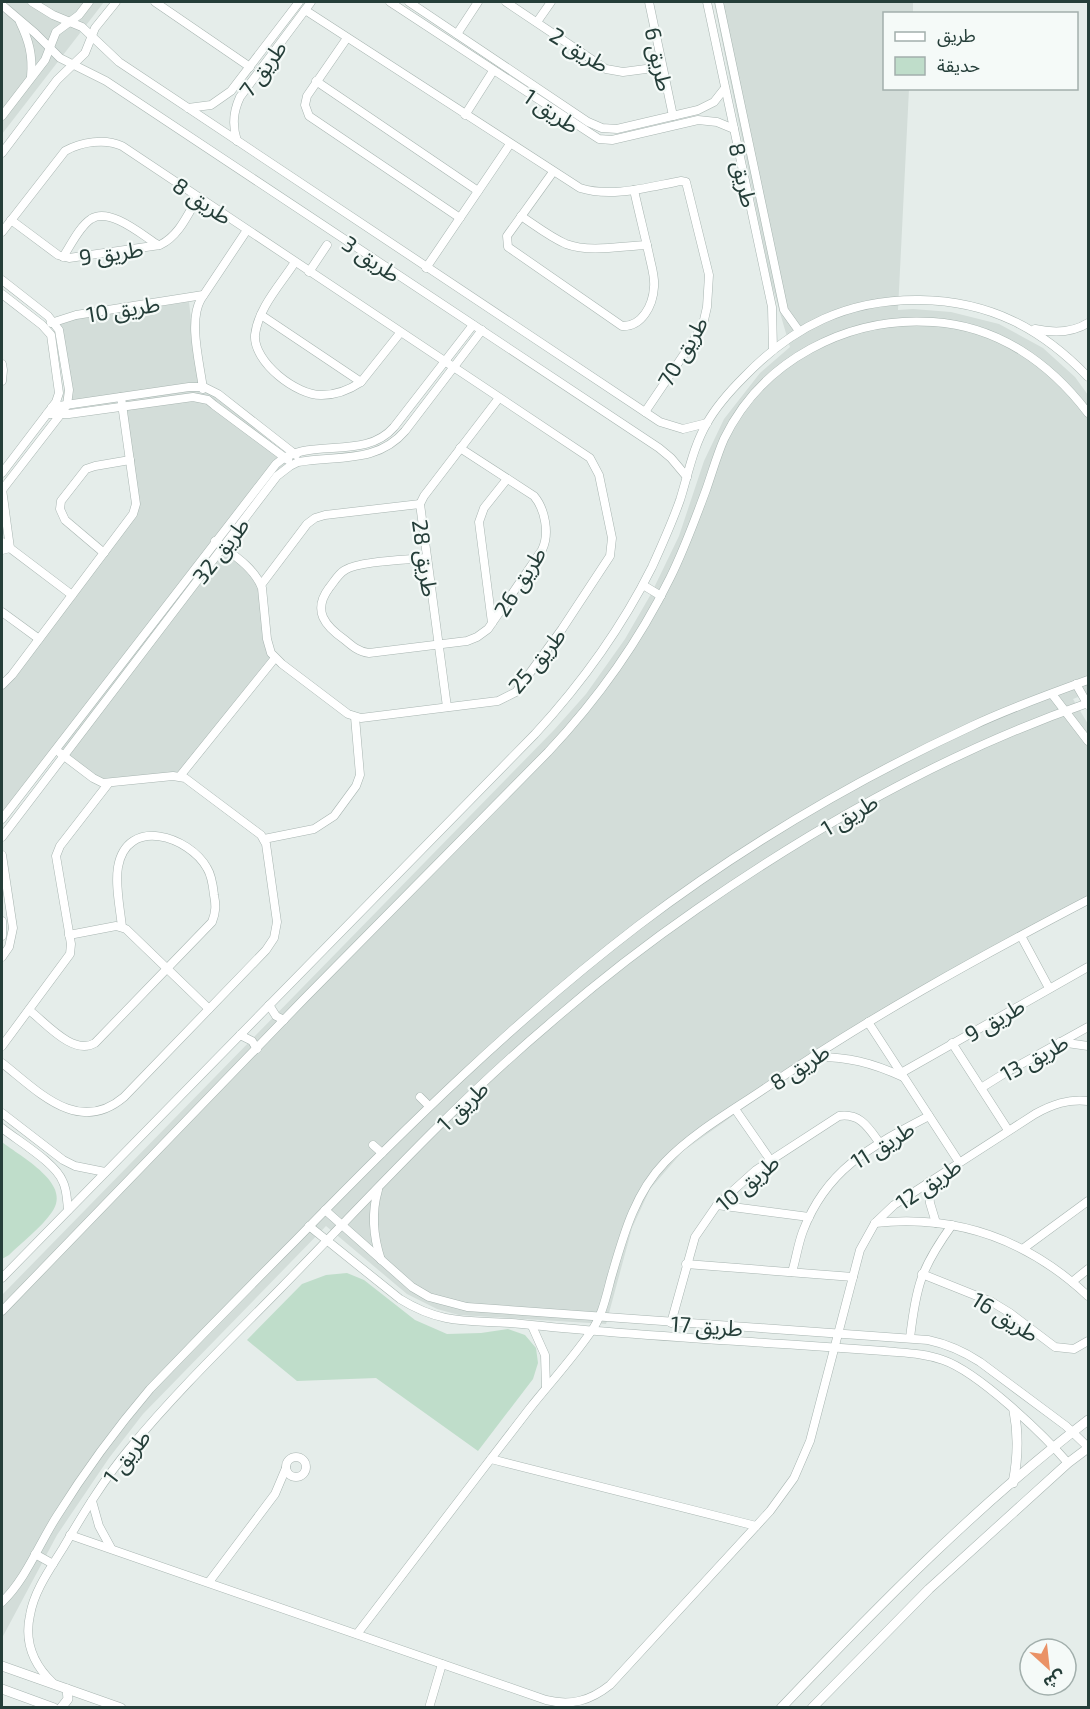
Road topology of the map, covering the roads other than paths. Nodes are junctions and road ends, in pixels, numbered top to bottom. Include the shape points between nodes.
1 (32, 2) edge
2 (89, 2) edge
3 (116, 2) edge
4 (155, 2) edge
5 (299, 2) edge
6 (312, 2) edge
7 (390, 2) edge
8 (409, 2) edge
9 (478, 2) edge
10 (506, 2) edge
11 (550, 2) edge
12 (649, 2) edge
13 (707, 2) edge
14 (719, 2) edge
15 (2, 5) edge
16 (305, 10) junction
17 (18, 18) junction
18 (69, 22) junction
19 (537, 22) junction
20 (457, 34) junction
21 (91, 37) junction
22 (347, 38) junction
23 (51, 48) junction
24 (72, 65) junction
25 (250, 67) junction
26 (661, 67) junction
27 (493, 70) junction
28 (30, 79) junction
29 (316, 81) junction
30 (725, 88) junction
31 (187, 108) junction
32 (465, 115) junction
33 (2, 116) edge
34 (673, 116) junction
35 (734, 129) junction
36 (237, 141) junction
37 (510, 144) junction
38 (2, 153) edge
39 (553, 172) junction
40 (634, 190) junction
41 (478, 191) junction
42 (198, 197) junction
43 (522, 216) junction
44 (460, 218) junction
45 (11, 220) junction
46 (247, 230) junction
47 (2, 232) edge
48 (158, 245) junction
49 (327, 245) dead end
50 (647, 245) junction
51 (63, 257) junction
52 (295, 262) junction
53 (426, 268) junction
54 (309, 272) junction
55 (2, 280) edge
56 (2, 294) edge
57 (203, 295) junction
58 (261, 315) junction
59 (54, 322) junction
60 (1089, 323) edge
61 (473, 325) junction
62 (45, 327) junction
63 (1029, 328) junction
64 (482, 330) junction
65 (799, 331) junction
66 (400, 333) junction
67 (773, 350) junction
68 (444, 362) junction
69 (2, 364) edge
70 (453, 368) junction
71 (1089, 377) edge
72 (2, 381) edge
73 (361, 382) junction
74 (202, 387) junction
75 (121, 397) junction
76 (499, 398) junction
77 (204, 399) junction
78 (67, 405) junction
79 (122, 407) junction
80 (50, 410) junction
81 (645, 412) junction
82 (1089, 413) edge
83 (60, 415) junction
84 (707, 423) junction
85 (460, 448) junction
86 (294, 453) junction
87 (284, 457) junction
88 (130, 460) junction
89 (304, 461) junction
90 (293, 464) junction
91 (2, 473) edge
92 (687, 477) junction
93 (507, 478) junction
94 (2, 490) edge
95 (420, 504) junction
96 (215, 541) junction
97 (2, 542) edge
98 (223, 547) junction
99 (6, 549) edge
100 (104, 553) junction
101 (426, 558) junction
102 (261, 585) junction
103 (643, 585) junction
104 (72, 595) junction
105 (661, 596) junction
106 (2, 612) edge
107 (492, 623) junction
108 (39, 639) junction
109 (438, 645) junction
110 (274, 658) junction
111 (1089, 680) edge
112 (1076, 684) junction
113 (2, 685) edge
114 (1052, 694) junction
115 (1088, 704) edge
116 (447, 707) junction
117 (1064, 711) junction
118 (356, 717) junction
119 (1089, 741) edge
120 (55, 749) junction
121 (63, 755) junction
122 (180, 776) junction
123 (108, 784) junction
124 (2, 819) edge
125 (2, 837) edge
126 (264, 839) junction
127 (2, 855) edge
128 (2, 864) edge
129 (1089, 900) edge
130 (2, 921) edge
131 (122, 927) junction
132 (69, 935) junction
133 (2, 936) edge
134 (1021, 936) junction
135 (2, 957) edge
136 (1089, 967) edge
137 (167, 969) junction
138 (1049, 988) junction
139 (269, 1005) junction
140 (208, 1009) junction
141 (29, 1010) junction
142 (284, 1020) junction
143 (868, 1022) junction
144 (1089, 1027) edge
145 (240, 1035) junction
146 (1060, 1042) junction
147 (952, 1043) junction
148 (2, 1046) edge
149 (1089, 1046) edge
150 (256, 1049) junction
151 (812, 1057) junction
152 (2, 1063) edge
153 (902, 1075) junction
154 (981, 1088) junction
155 (420, 1098) dead end
156 (1089, 1101) edge
157 (429, 1106) junction
158 (735, 1109) junction
159 (2, 1113) edge
160 (929, 1116) junction
161 (2, 1128) edge
162 (1008, 1130) junction
163 (879, 1142) junction
164 (373, 1145) dead end
165 (382, 1153) junction
166 (771, 1161) junction
167 (959, 1162) junction
168 (105, 1172) junction
169 (928, 1182) junction
170 (379, 1187) junction
171 (1089, 1201) edge
172 (717, 1205) junction
173 (68, 1210) junction
174 (325, 1210) junction
175 (809, 1216) junction
176 (875, 1223) junction
177 (936, 1223) junction
178 (952, 1225) junction
179 (342, 1226) junction
180 (309, 1227) junction
181 (327, 1241) junction
182 (1024, 1248) junction
183 (382, 1262) junction
184 (686, 1264) junction
185 (1089, 1269) edge
186 (5, 1272) edge
187 (792, 1272) junction
188 (922, 1274) junction
189 (853, 1277) junction
190 (2, 1278) edge
191 (1072, 1282) junction
192 (1089, 1296) edge
193 (2, 1311) edge
194 (600, 1315) junction
195 (671, 1323) junction
196 (532, 1326) junction
197 (591, 1332) junction
198 (838, 1333) junction
199 (910, 1338) junction
200 (1089, 1341) edge
201 (834, 1347) junction
202 (546, 1387) junction
203 (1014, 1411) junction
204 (1089, 1420) edge
205 (1073, 1432) junction
206 (1054, 1447) junction
207 (1089, 1447) edge
208 (491, 1459) junction
209 (1068, 1463) junction
210 (286, 1468) junction
211 (299, 1477) junction
212 (1013, 1483) junction
213 (275, 1494) junction
214 (92, 1501) junction
215 (756, 1526) junction
216 (70, 1535) junction
217 (111, 1548) junction
218 (35, 1554) junction
219 (53, 1564) junction
220 (209, 1582) junction
221 (2, 1602) edge
222 (357, 1634) junction
223 (442, 1664) junction
224 (2, 1666) edge
225 (54, 1684) junction
226 (67, 1689) junction
227 (3, 1692) edge
228 (97, 1699) junction
229 (54, 1707) edge
230 (61, 1707) edge
231 (90, 1707) edge
232 (121, 1707) edge
233 (429, 1707) edge
234 (781, 1707) edge
235 (812, 1707) edge

1 - 18 street, طريق 3
2 - 18 street
3 - 21 street
4 - 25 street
5 - 25 street, طريق 7
6 - 16 street, طريق 7
7 - 27 street, طريق 1
8 - 20 street, طريق 1
9 - 20 street
10 - 19 street, طريق 2
11 - 19 street
12 - 26 street, طريق 6
13 - 30 street, طريق 8
14 - 65 street, طريق 8 via 784,310
15 - 17 street, طريق 3
16 - 22 street
16 - 36 street, طريق 7 via 240,97 233,119
17 - 23 street, طريق 3
17 - 28 street via 32,54
18 - 21 street, طريق 3 via 82,27
18 - 23 street via 56,32
19 - 26 street, طريق 2 via 606,69 623,72
20 - 34 street, طريق 1 via 594,126 616,129
21 - 24 street via 85,53
21 - 31 street, طريق 3 via 119,62
22 - 29 street
22 - 32 street
23 - 24 street, طريق 3
23 - 28 street
24 - 38 street
24 - 61 street, طريق 3 via 106,81
25 - 31 street, طريق 7 via 222,99
26 - 34 street, طريق 6
27 - 32 street
27 - 35 street, طريق 1 via 599,139 612,140 698,120
28 - 33 street
29 - 41 street
29 - 44 street via 306,100 309,116
30 - 34 street, طريق 1 via 707,107
30 - 35 street, طريق 8
31 - 36 street, طريق 3
32 - 37 street
35 - 67 street, طريق 8 via 772,307
36 - 53 street, طريق 3
37 - 39 street
37 - 41 street
39 - 40 street via 588,191
39 - 43 street
40 - 50 street
40 - 81 street, طريق 70 via 686,182 709,275 707,307 697,335
41 - 44 street
42 - 45 street, طريق 8 via 122,146 92,143 72,147 59,156
42 - 46 street, طريق 8
42 - 48 street, طريق 9 via 172,238
43 - 50 street via 569,245
43 - 50 street via 507,236 511,251 622,326 639,321 651,298 654,288
44 - 53 street
45 - 47 street
45 - 51 street, طريق 9
46 - 52 street, طريق 8
46 - 57 street
48 - 51 street, طريق 9
48 - 51 street via 116,218 98,216 84,226
49 - 54 street
52 - 54 street, طريق 8
52 - 58 street
53 - 81 street, طريق 3
54 - 66 street, طريق 8
55 - 59 street
56 - 62 street
57 - 59 street, طريق 10
57 - 74 street via 195,315
58 - 73 street
58 - 73 street via 255,335 260,356 300,390 323,396
59 - 62 street, طريق 10
59 - 78 street via 62,338 69,390
60 - 63 street via 1057,332
61 - 64 street, طريق 3
61 - 68 street, طريق 32
62 - 80 street via 53,341 59,389
63 - 65 street via 976,307 911,300 848,309
63 - 71 street
64 - 70 street, طريق 32
64 - 92 street, طريق 3 via 659,448
65 - 67 street
66 - 68 street, طريق 8
66 - 73 street
67 - 84 street via 737,384
68 - 70 street, طريق 25
68 - 86 street, طريق 32 via 382,438 367,444
69 - 72 street
70 - 76 street, طريق 25
70 - 89 street, طريق 32 via 405,431 385,449 368,455
74 - 75 street
74 - 77 street
74 - 86 street via 218,394
75 - 78 street
75 - 79 street
76 - 85 street, طريق 28
76 - 116 street, طريق 25 via 594,463 612,551 516,692 498,701
77 - 79 street via 193,397
77 - 87 street
78 - 80 street
78 - 83 street
79 - 83 street
79 - 88 street
80 - 83 street
80 - 91 street
81 - 84 street, طريق 3 via 675,428
82 - 105 street via 1042,363 1011,344 969,328 915,321 879,324 838,335 776,373 733,422 690,534
83 - 94 street
84 - 92 street
85 - 93 street, طريق 26
85 - 95 street, طريق 28
86 - 87 street, طريق 32
86 - 89 street
87 - 90 street
87 - 96 street, طريق 32
88 - 100 street via 135,509
88 - 100 street via 86,469 60,505 69,524
89 - 90 street, طريق 32
90 - 98 street, طريق 32 via 277,476
92 - 103 street via 672,522
93 - 107 street via 479,518
93 - 107 street, طريق 26 via 537,499 546,536 542,550
94 - 99 street
95 - 101 street, طريق 28
95 - 102 street via 315,518
96 - 98 street
96 - 120 street, طريق 32
97 - 99 street
98 - 102 street via 250,569
98 - 121 street, طريق 32
99 - 104 street
100 - 104 street
101 - 109 street, طريق 28
101 - 109 street, طريق 26 via 346,570 327,591 321,612 333,632 363,652
102 - 110 street via 267,639
103 - 105 street
103 - 139 street via 599,656 546,721
104 - 108 street
105 - 142 street via 621,664 561,739
106 - 108 street
107 - 109 street, طريق 26 via 472,639
108 - 113 street
109 - 116 street, طريق 28
110 - 118 street
110 - 122 street
111 - 112 street, طريق 1
112 - 114 street, طريق 1
112 - 115 street
114 - 117 street
114 - 157 street, طريق 1 via 973,725 904,759 723,866 639,925 541,1005
115 - 117 street, طريق 1
116 - 118 street, طريق 25
117 - 119 street
117 - 170 street, طريق 1 via 995,739 891,790 785,851 692,912 547,1025
118 - 126 street via 360,776 334,816 314,829
120 - 121 street
120 - 124 street, طريق 32
121 - 123 street via 93,778
121 - 125 street, طريق 32
122 - 123 street
122 - 126 street
123 - 132 street via 56,856
126 - 140 street via 276,933 269,946
127 - 128 street
128 - 135 street via 13,928
129 - 134 street, طريق 8
130 - 133 street
131 - 132 street
131 - 137 street
131 - 137 street via 118,865 133,843 149,835 164,836 203,861 211,875 215,916
132 - 141 street via 68,958
134 - 138 street
134 - 143 street, طريق 8
136 - 138 street, طريق 9
137 - 140 street
137 - 141 street via 91,1045 70,1044
138 - 147 street, طريق 9
139 - 142 street
139 - 145 street
140 - 152 street via 124,1097 103,1110 81,1113 58,1106
141 - 148 street
142 - 150 street
143 - 151 street, طريق 8
143 - 153 street
144 - 146 street, طريق 13
145 - 150 street via 252,1041
145 - 168 street
146 - 149 street
146 - 154 street, طريق 13
147 - 153 street, طريق 9
147 - 154 street
150 - 193 street
151 - 153 street via 868,1063
151 - 158 street, طريق 8
153 - 160 street
154 - 162 street
155 - 157 street
156 - 162 street, طريق 12 via 1050,1105
157 - 165 street, طريق 1
158 - 166 street
158 - 194 street, طريق 8 via 673,1155 643,1191
159 - 168 street via 63,1160
160 - 163 street, طريق 11
160 - 167 street
161 - 173 street via 60,1175
162 - 167 street, طريق 12
163 - 166 street, طريق 10 via 864,1122 848,1115 839,1116
163 - 175 street, طريق 11 via 838,1173
164 - 165 street
165 - 174 street, طريق 1
166 - 172 street, طريق 10
167 - 169 street, طريق 12
168 - 173 street
169 - 176 street, طريق 12
169 - 177 street
170 - 179 street, طريق 1
170 - 183 street via 373,1217
171 - 182 street
172 - 175 street
172 - 184 street, طريق 10 via 695,1238
173 - 186 street
174 - 179 street, طريق 17
174 - 180 street, طريق 1
175 - 187 street, طريق 11
176 - 177 street
176 - 189 street, طريق 12 via 860,1250
177 - 178 street
178 - 182 street
178 - 188 street
179 - 181 street, طريق 1
179 - 183 street, طريق 17
180 - 181 street, طريق 17
180 - 218 street, طريق 1 via 134,1409 78,1483
181 - 196 street, طريق 17 via 400,1299 429,1315 461,1322
181 - 214 street, طريق 1 via 172,1401 129,1449
182 - 191 street
183 - 194 street, طريق 17 via 412,1287 447,1303
184 - 187 street
184 - 195 street, طريق 10
185 - 191 street
186 - 190 street
187 - 189 street
188 - 199 street
188 - 200 street, طريق 16 via 992,1302 1055,1347 1074,1349
189 - 198 street, طريق 12
191 - 192 street
194 - 195 street, طريق 17
194 - 197 street, طريق 8
195 - 198 street, طريق 17
196 - 197 street, طريق 17
196 - 202 street via 545,1355
197 - 201 street, طريق 17
197 - 202 street, طريق 8
198 - 199 street, طريق 17
198 - 201 street, طريق 12
199 - 205 street, طريق 17 via 942,1343 968,1354
201 - 203 street, طريق 17 via 943,1360 972,1376
201 - 215 street, طريق 12 via 803,1460 783,1495
202 - 208 street, طريق 8
203 - 206 street, طريق 17
203 - 212 street via 1018,1440
204 - 205 street
205 - 206 street
205 - 207 street, طريق 17
206 - 209 street, طريق 17
206 - 212 street
207 - 209 street
208 - 215 street
208 - 222 street, طريق 8
209 - 235 street via 929,1589
210 - 211 street via 290,1476
210 - 211 street via 292,1457 303,1460 305,1471
210 - 213 street
211 - 213 street
212 - 234 street via 882,1605
213 - 220 street
214 - 216 street, طريق 1
214 - 217 street
215 - 223 street, طريق 12 via 610,1685 588,1699 560,1704
216 - 217 street, طريق 12
216 - 219 street, طريق 1
217 - 220 street, طريق 12
218 - 219 street
218 - 221 street, طريق 1
219 - 225 street, طريق 1 via 34,1601 28,1639 39,1668
220 - 222 street, طريق 12
222 - 223 street, طريق 12
223 - 233 street
224 - 225 street
225 - 226 street
226 - 228 street
226 - 230 street via 69,1699
227 - 229 street
228 - 231 street
228 - 232 street

